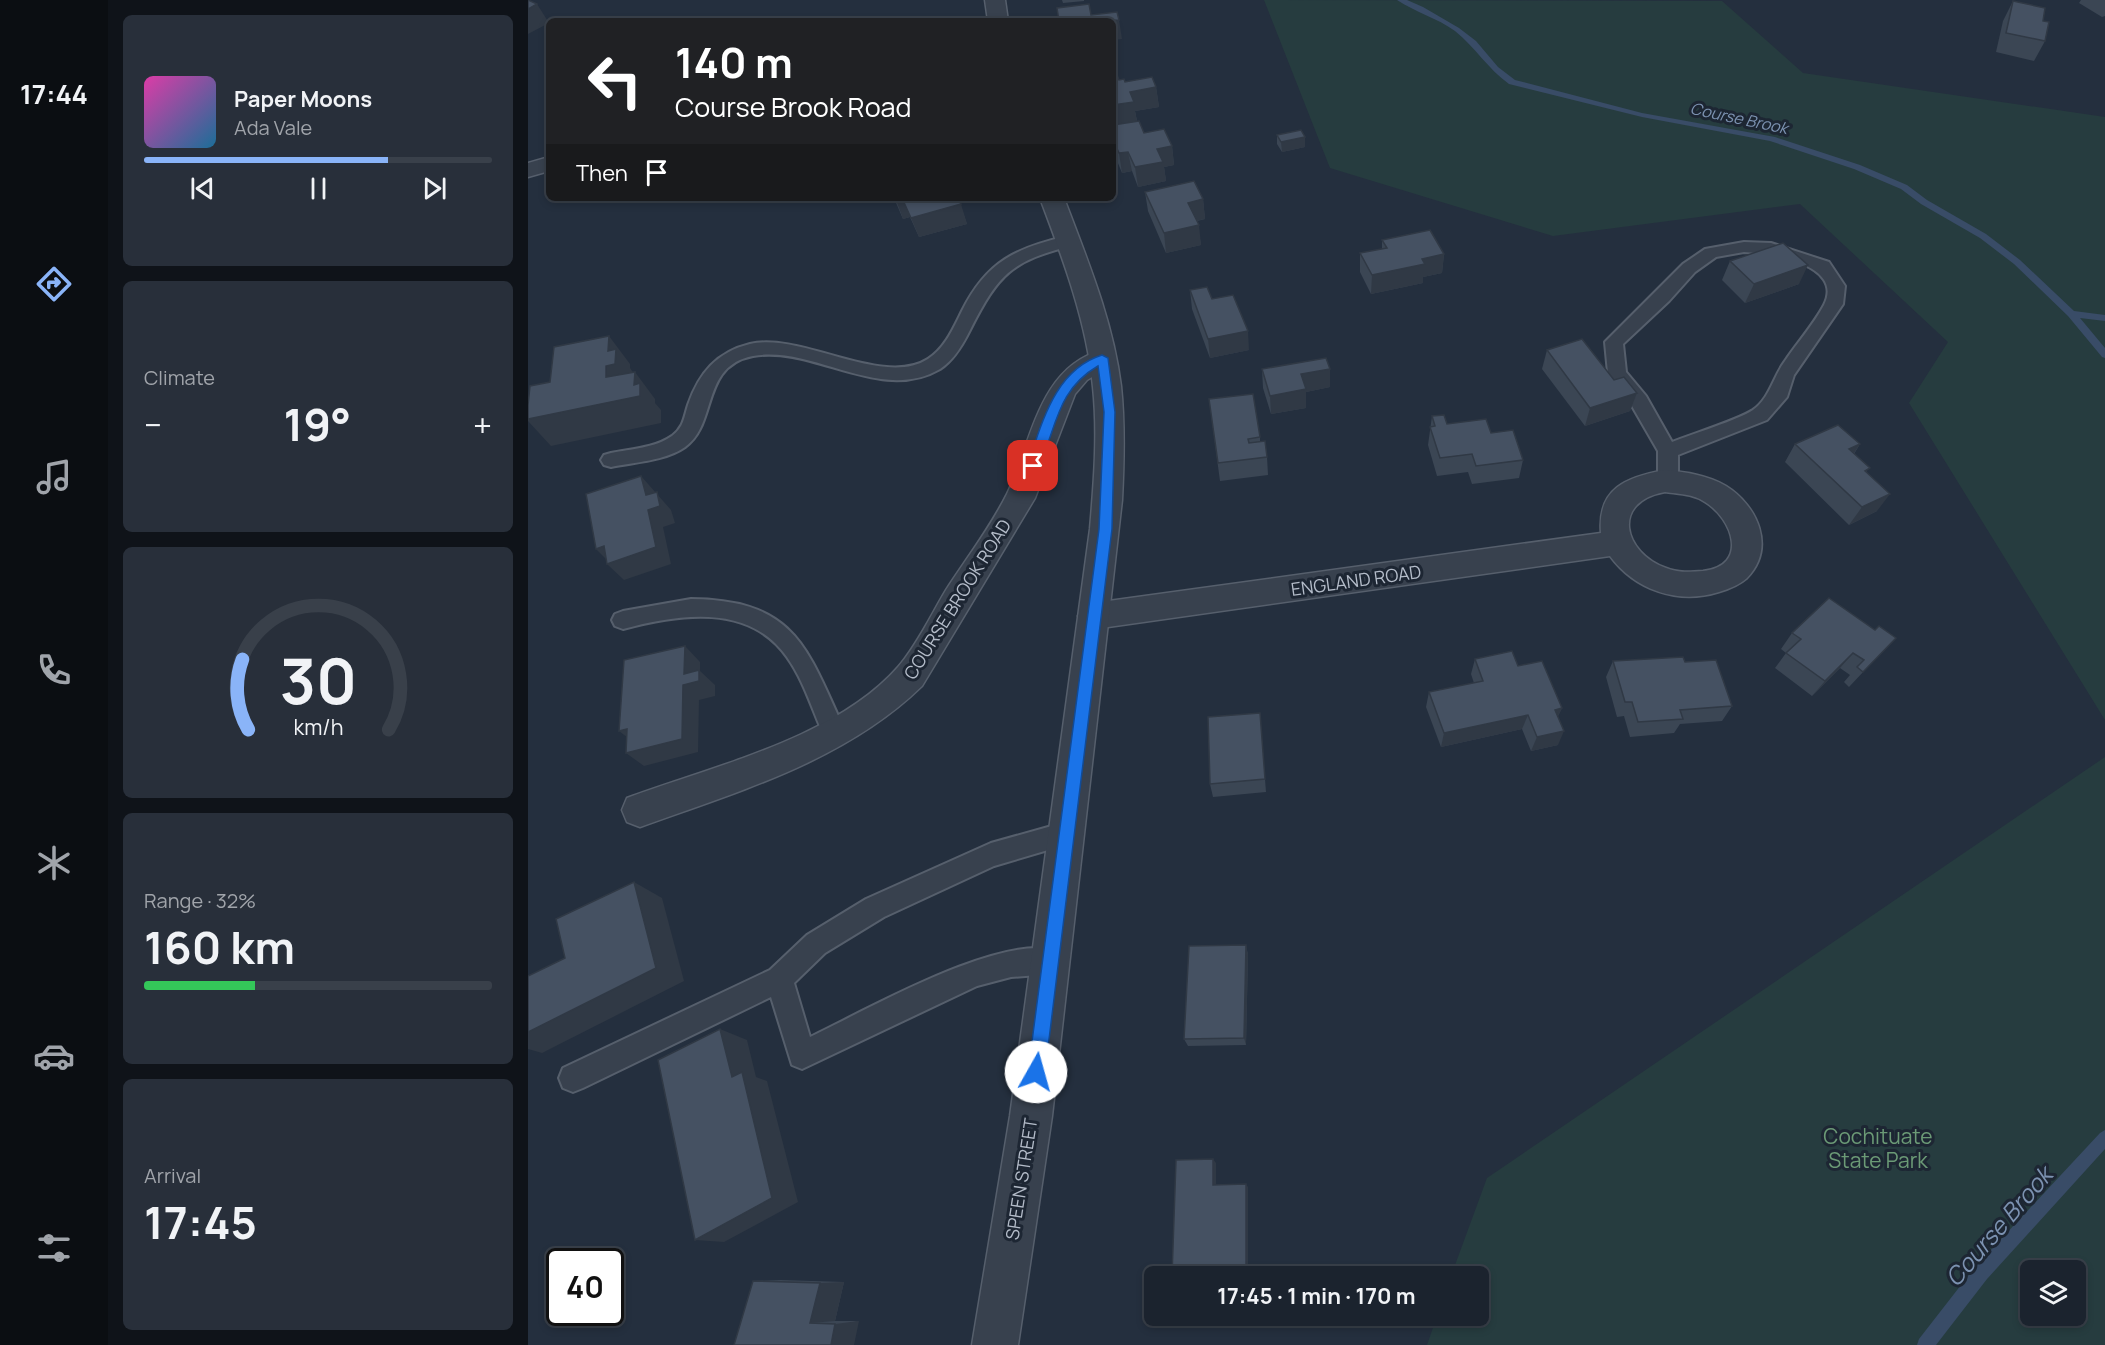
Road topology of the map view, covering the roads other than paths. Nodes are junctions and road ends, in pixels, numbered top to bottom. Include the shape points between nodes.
1 (995, 0) edge
2 (998, 18) edge
3 (546, 165) edge
4 (528, 170) edge
5 (1053, 201) edge
6 (1068, 241) junction
7 (1102, 358) junction
8 (1668, 451) junction
9 (611, 460) dead end
10 (1668, 481) junction
11 (1617, 543) junction
12 (1094, 616) junction
13 (623, 620) dead end
14 (834, 733) junction
15 (640, 810) dead end
16 (1066, 834) junction
17 (1051, 961) junction
18 (779, 979) junction
19 (573, 1078) dead end
20 (995, 1345) edge

1 - 2 street
3 - 4 street
5 - 6 street, SPEEN STREET
6 - 7 street, SPEEN STREET via 1089,301
6 - 9 lane via 1029,252 998,271 948,354 937,363 892,373 784,349 749,351 712,372 685,437 671,446
7 - 12 street, SPEEN STREET via 1109,412 1109,470 1106,529
7 - 14 street, COURSE BROOK ROAD via 1077,373 1065,389 1020,498 910,676 893,696
8 - 8 lane via 1639,400 1617,373 1614,342 1689,268 1711,253 1744,247 1771,248 1823,266 1836,286 1834,304 1785,374 1780,392 1760,415
8 - 10 lane
10 - 11 street via 1633,489 1621,500 1612,528
10 - 11 street via 1706,489 1737,512 1748,543 1745,558 1736,571 1704,585 1683,585 1643,571
11 - 12 street, ENGLAND ROAD
12 - 16 street, SPEEN STREET
13 - 14 lane via 651,611 705,606 759,620 794,649
14 - 15 street, COURSE BROOK ROAD via 741,774
16 - 17 street, SPEEN STREET
16 - 18 lane via 991,855 875,908 816,944
17 - 18 lane via 1012,962 972,974 802,1055
17 - 20 street, SPEEN STREET
18 - 19 lane

